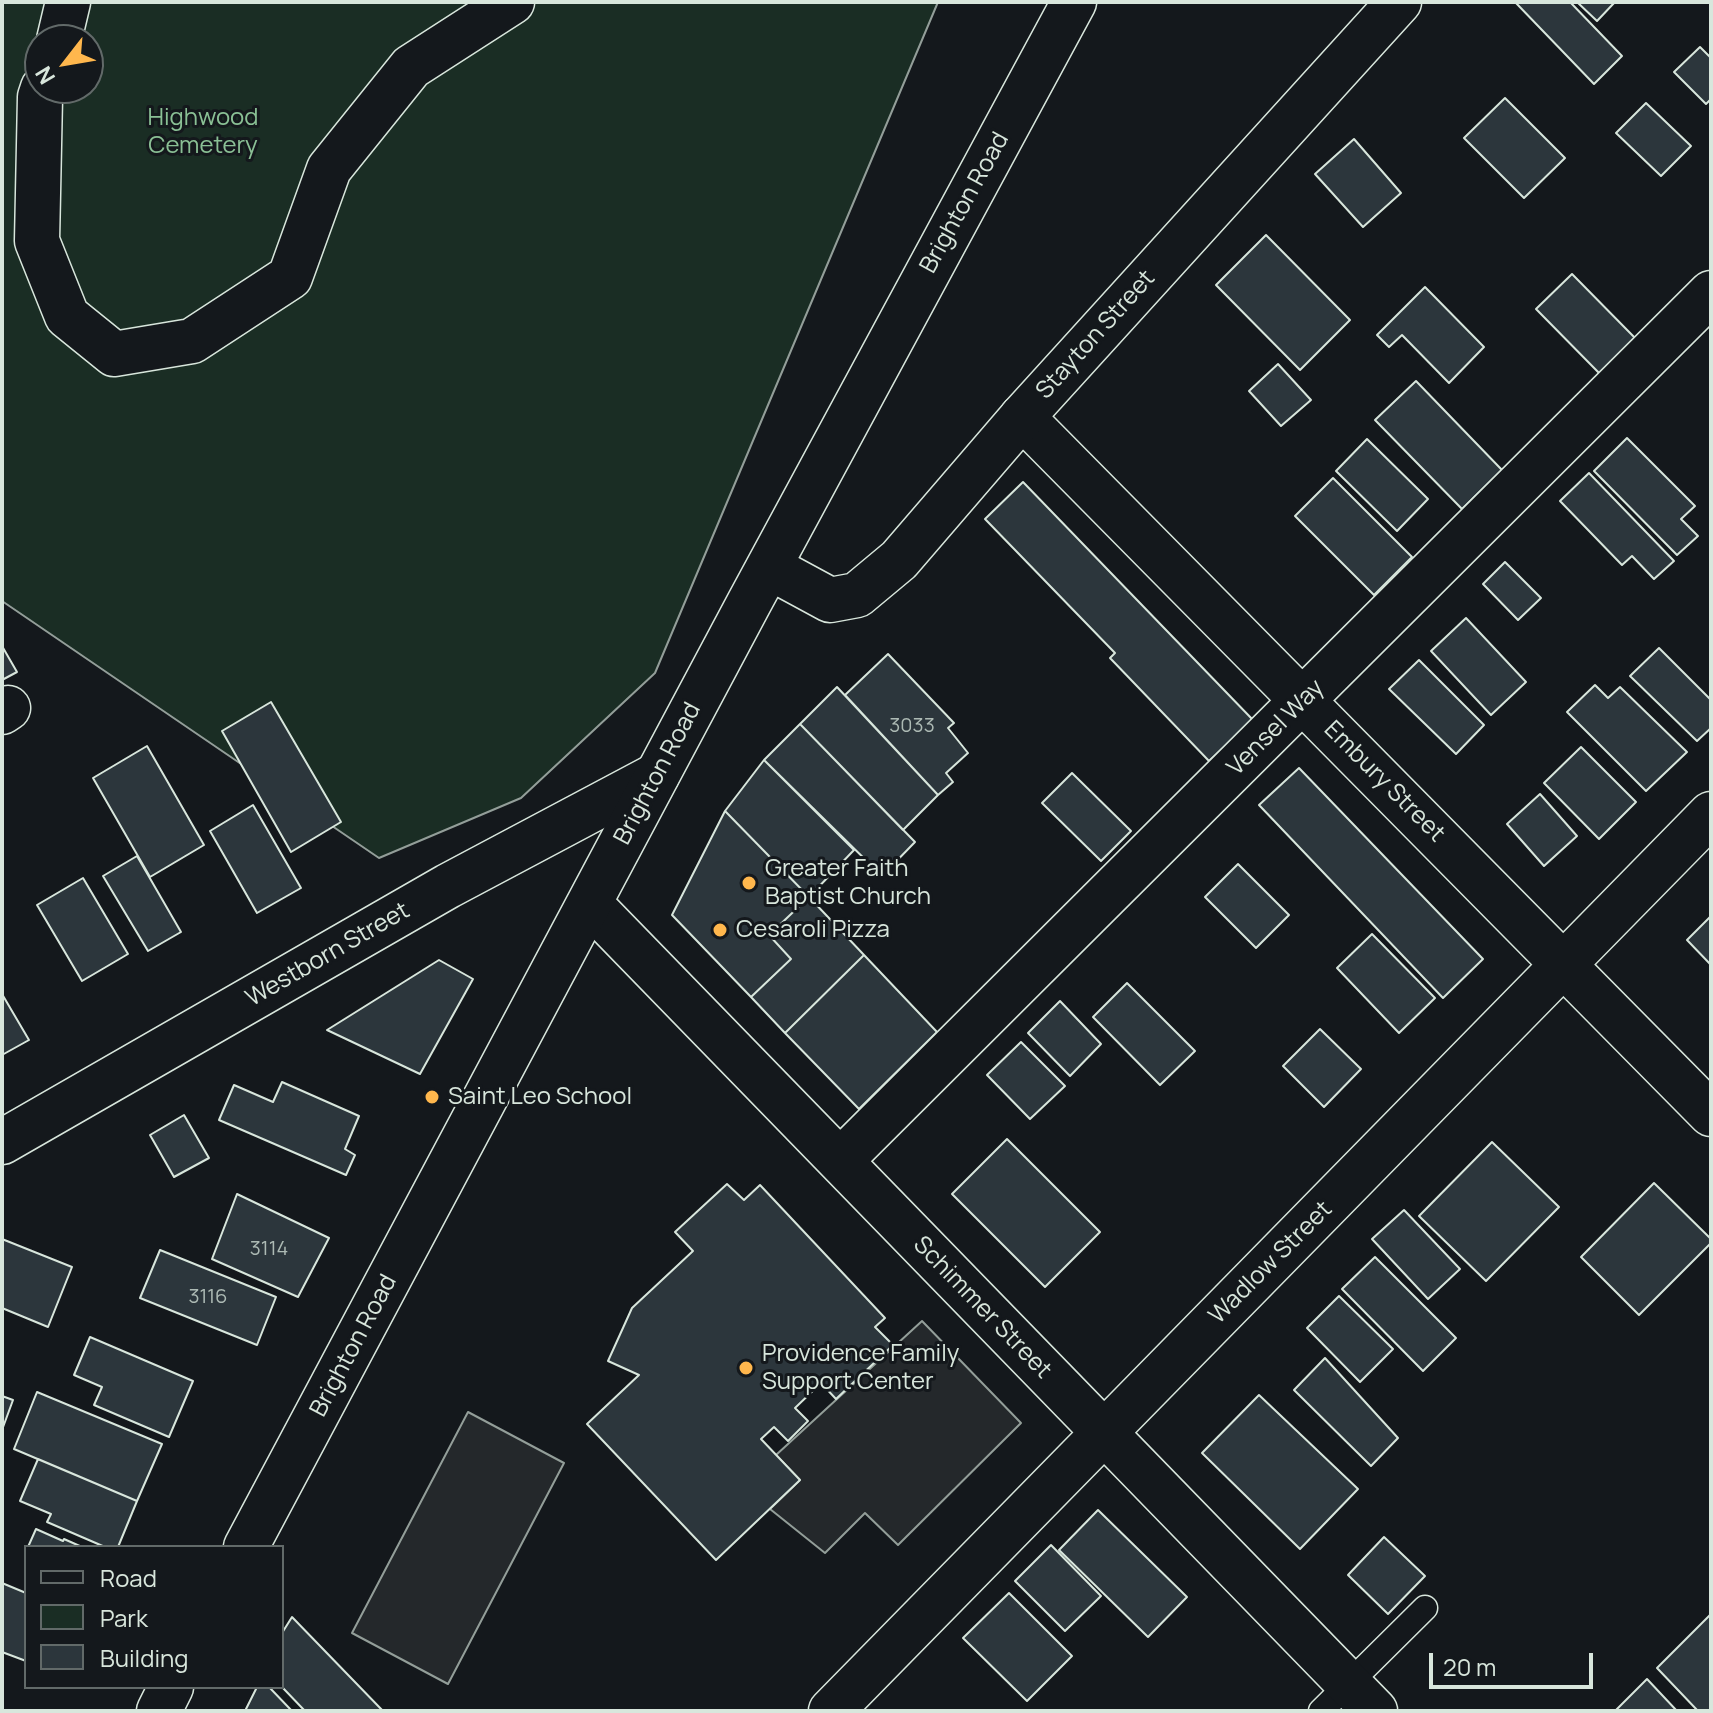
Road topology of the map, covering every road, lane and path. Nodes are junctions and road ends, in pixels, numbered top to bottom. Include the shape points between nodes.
1 (68, 2) edge
2 (512, 2) edge
3 (1074, 2) edge
4 (1399, 2) edge
5 (63, 24) edge
6 (40, 104) edge
7 (1711, 293) edge
8 (1022, 417) junction
9 (769, 567) junction
10 (1304, 701) junction
11 (657, 775) junction
12 (1711, 814) edge
13 (590, 904) junction
14 (1565, 965) junction
15 (1711, 1114) edge
16 (2, 1142) edge
17 (840, 1161) junction
18 (1104, 1433) junction
19 (247, 1545) edge
20 (1425, 1608) dead end
21 (170, 1689) edge
22 (1348, 1702) edge
23 (159, 1711) edge
24 (831, 1711) edge

1 - 5 street
2 - 6 street via 411,67 329,169 290,277 192,341 114,354 67,316 37,241
3 - 9 street, Brighton Road
4 - 8 street, Stayton Street
7 - 10 street, Vensel Way
8 - 9 street, Stayton Street via 899,560 857,595 830,600
8 - 10 street, Embury Street
9 - 11 street, Brighton Road
10 - 14 street, Embury Street
10 - 17 street, Vensel Way
11 - 13 street, Brighton Road
11 - 16 street, Westborn Street via 448,886
12 - 14 street, Wadlow Street
13 - 17 street, Schimmer Street
13 - 19 street, Brighton Road
14 - 15 street, Embury Street
14 - 18 street, Wadlow Street
17 - 18 street, Schimmer Street
18 - 22 street, Schimmer Street
18 - 24 street, Wadlow Street
20 - 22 lane
21 - 23 street

